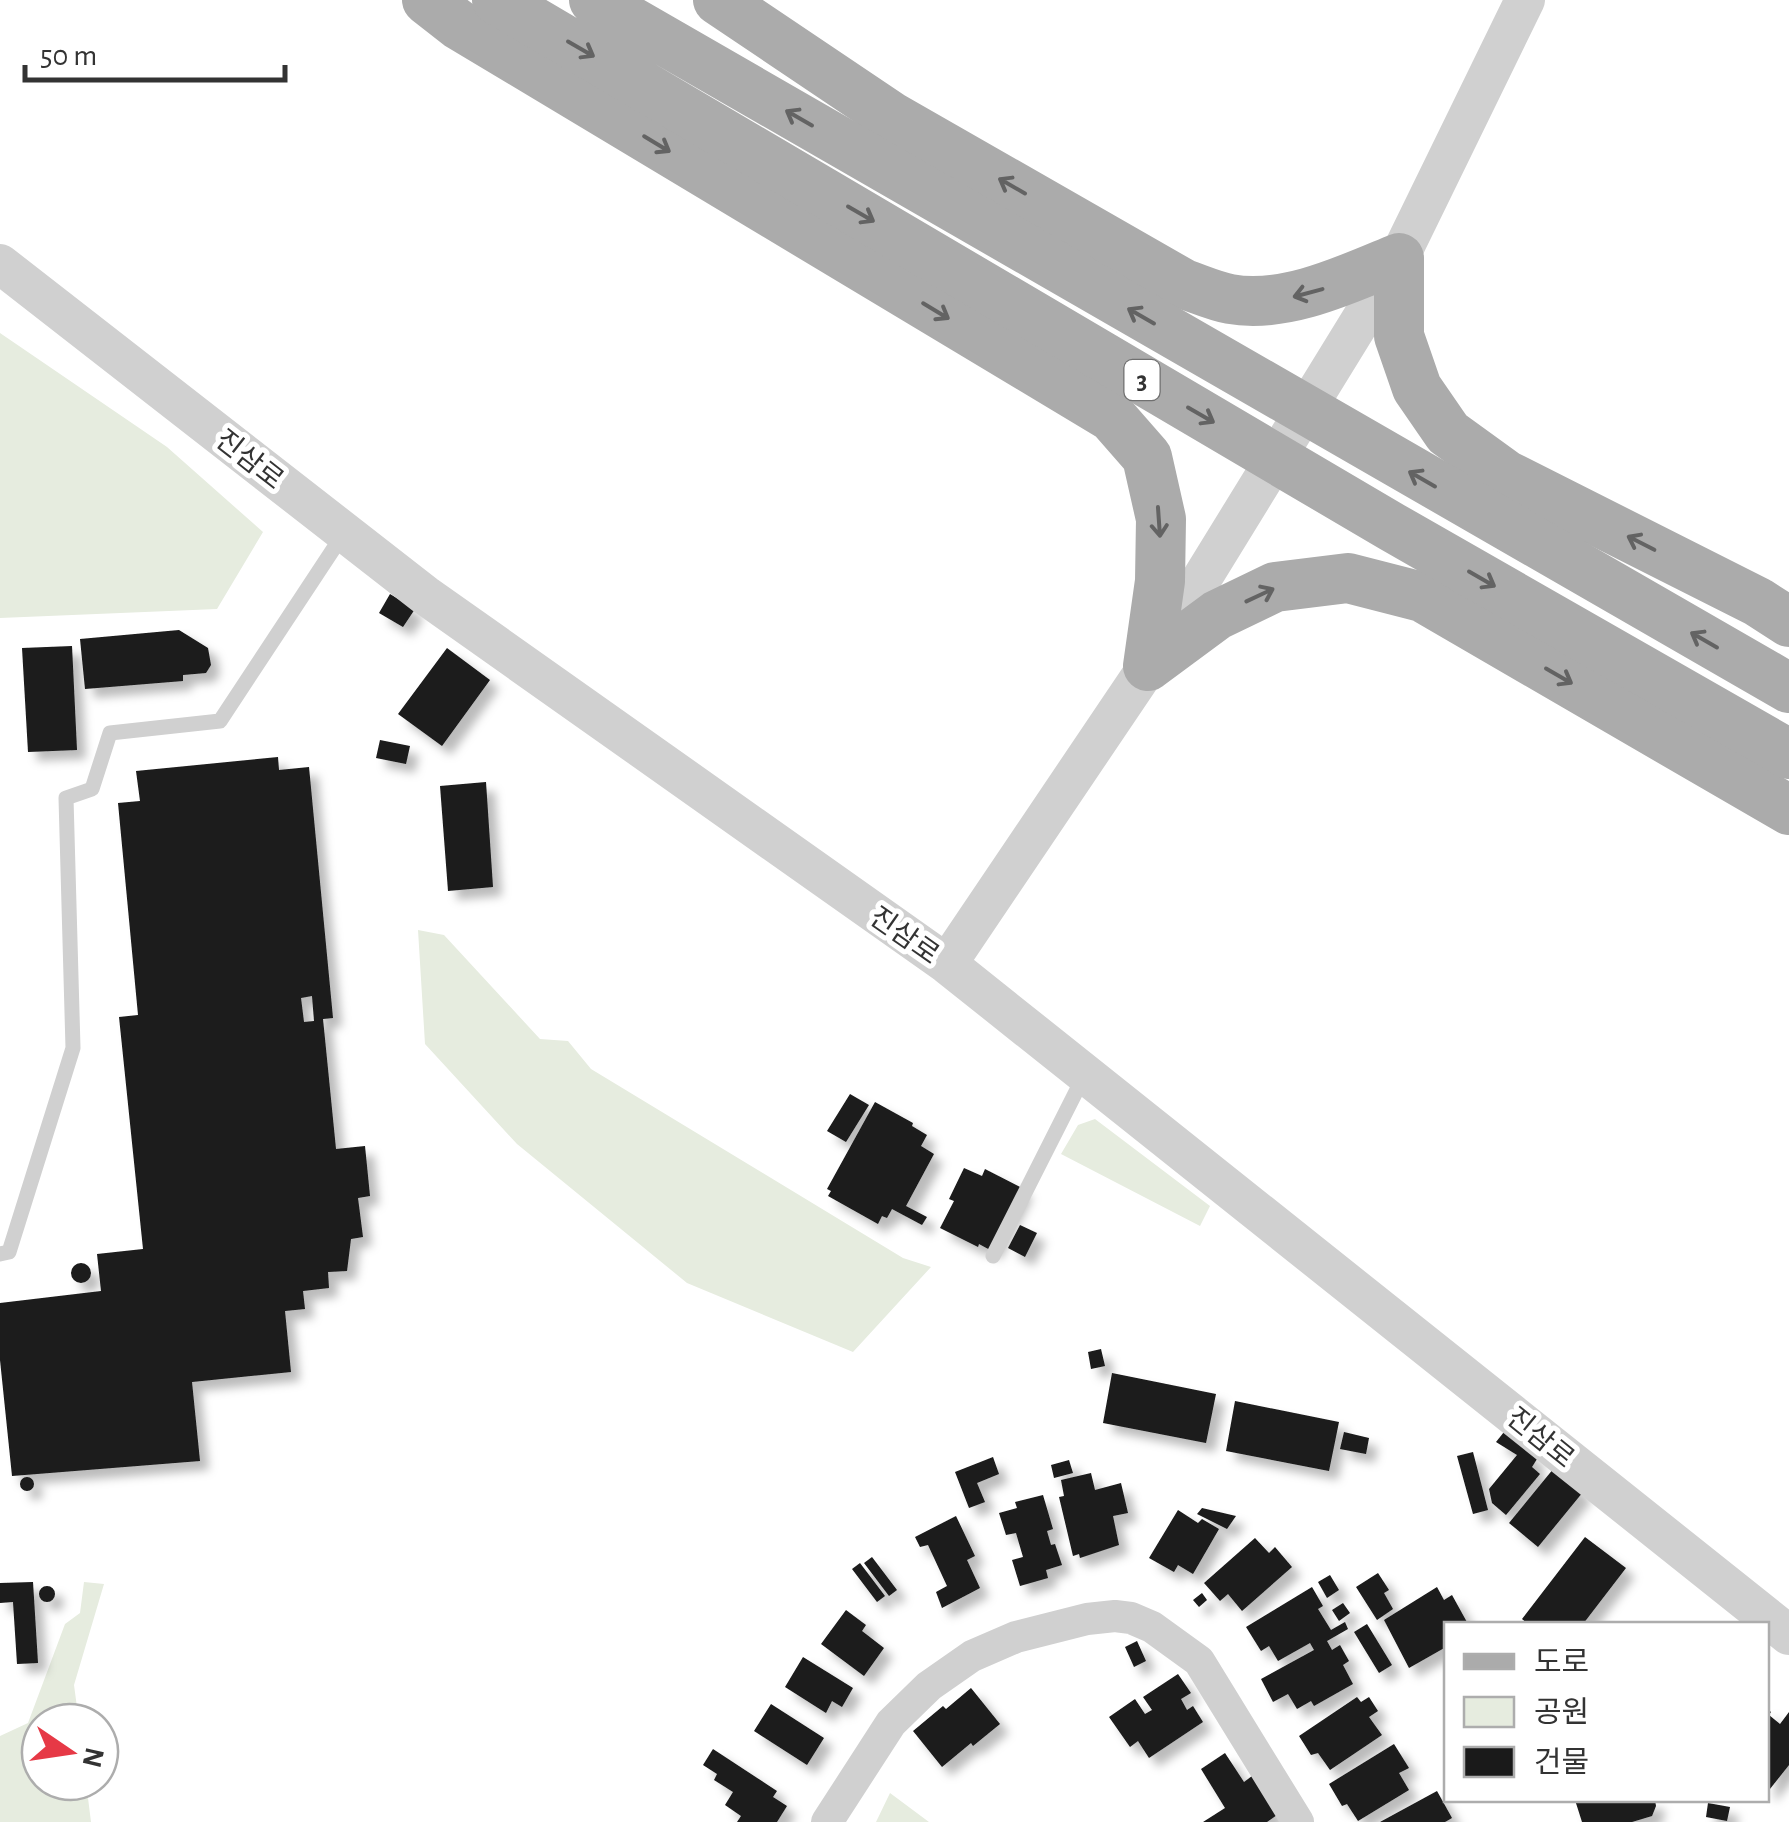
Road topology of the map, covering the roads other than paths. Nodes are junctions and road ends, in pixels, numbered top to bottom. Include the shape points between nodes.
1 (426, 0) edge
2 (497, 0) edge
3 (594, 0) edge
4 (718, 0) edge
5 (1524, 0) edge
6 (1399, 258) junction
7 (0, 264) edge
8 (344, 532) junction
9 (1789, 622) edge
10 (1148, 666) junction
11 (1789, 688) edge
12 (1789, 754) edge
13 (1789, 810) edge
14 (947, 964) junction
15 (1084, 1074) junction
16 (0, 1254) edge
17 (994, 1256) dead end
18 (1789, 1635) edge
19 (827, 1822) edge
20 (1298, 1822) edge

1 -> 10 main road via 1112,417 1148,457 1161,518
2 -> 12 main road, 3, bridge
11 -> 3 main road, 3, bridge
6 -> 4 main road via 1290,298 1231,300 1184,284 892,118
5 - 6 street
9 -> 6 main road via 1506,474 1448,433 1417,388 1399,336
6 - 10 street
7 - 8 street, 진삼로
8 - 14 street, 진삼로
8 - 16 lane via 220,721 110,734 92,790 66,798 72,1048 9,1252
10 -> 13 main road via 1218,614 1276,588 1348,578 1422,597
10 - 14 street
14 - 15 street, 진삼로
15 - 17 lane
15 - 18 street, 진삼로
19 - 20 street via 892,1723 929,1686 972,1656 1016,1637 1114,1616 1152,1627 1199,1661

